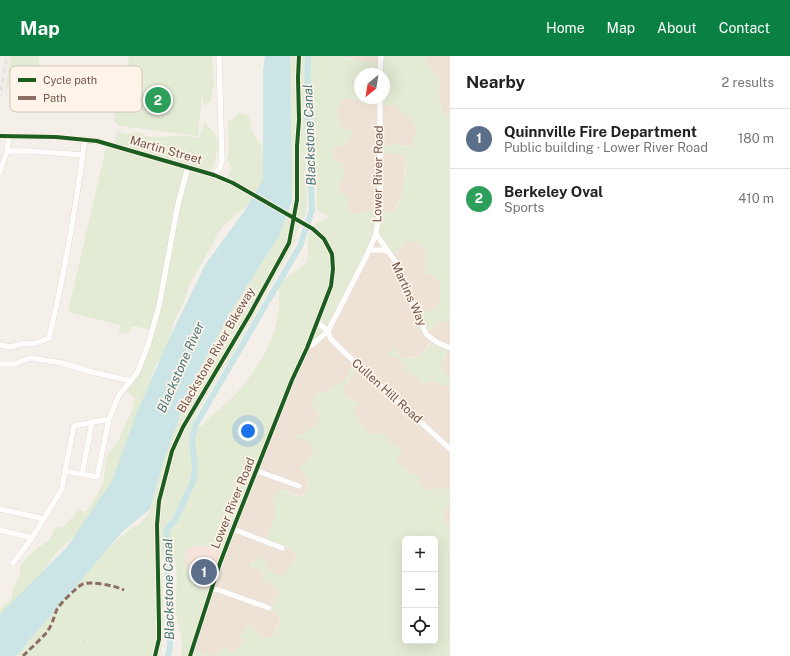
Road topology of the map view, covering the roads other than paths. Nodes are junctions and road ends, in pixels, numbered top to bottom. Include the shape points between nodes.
1 (220, 56) edge
2 (381, 56) edge
3 (380, 68) edge
4 (380, 104) edge
5 (0, 136) edge
6 (9, 136) junction
7 (85, 139) junction
8 (7, 151) junction
9 (83, 155) junction
10 (188, 167) junction
11 (0, 172) edge
12 (214, 175) junction
13 (313, 229) joint
14 (376, 234) junction
15 (369, 250) junction
16 (388, 251) junction
17 (317, 322) junction
18 (328, 330) junction
19 (0, 345) edge
20 (307, 348) junction
21 (450, 348) edge
22 (0, 364) edge
23 (131, 381) junction
24 (109, 419) junction
25 (92, 422) junction
26 (450, 449) edge
27 (65, 471) junction
28 (257, 471) junction
29 (82, 474) junction
30 (299, 486) dead end
31 (0, 509) edge
32 (44, 519) junction
33 (233, 529) junction
34 (0, 530) edge
35 (32, 538) junction
36 (282, 548) dead end
37 (13, 563) dead end
38 (212, 588) junction
39 (269, 608) dead end
40 (190, 656) edge

1 - 12 street via 222,162
2 - 3 street
4 - 14 street, Lower River Road via 380,206
5 - 6 street, Martin Street
6 - 7 street, Martin Street
6 - 8 street
7 - 9 street
7 - 10 street, Martin Street
8 - 9 street
8 - 11 street
9 - 19 street via 69,244 49,338 37,343
10 - 12 street, Martin Street
10 - 23 street via 154,322 141,364
12 - 13 street, Martin Street via 233,183
13 - 17 street, Lower River Road via 324,239 332,254 333,274 329,294
14 - 15 street, Lower River Road
14 - 16 street, Martins Way
15 - 16 street, Martins Way
15 - 18 street, Lower River Road
16 - 21 street, Martins Way via 397,264 427,335
17 - 18 street
17 - 20 street, Lower River Road
18 - 20 street, Lower River Road
18 - 26 street, Cullen Hill Road via 331,339
20 - 28 street, Lower River Road
22 - 23 street via 15,364 30,358 62,363
23 - 24 street via 119,395
24 - 25 street
24 - 29 street via 97,477
25 - 27 street via 74,426
25 - 29 street
27 - 29 street
27 - 32 street via 62,488
28 - 30 street
28 - 33 street, Lower River Road
31 - 32 street
32 - 35 street
33 - 36 street
33 - 38 street, Lower River Road
34 - 35 street
35 - 37 street
38 - 39 street
38 - 40 street, Lower River Road

